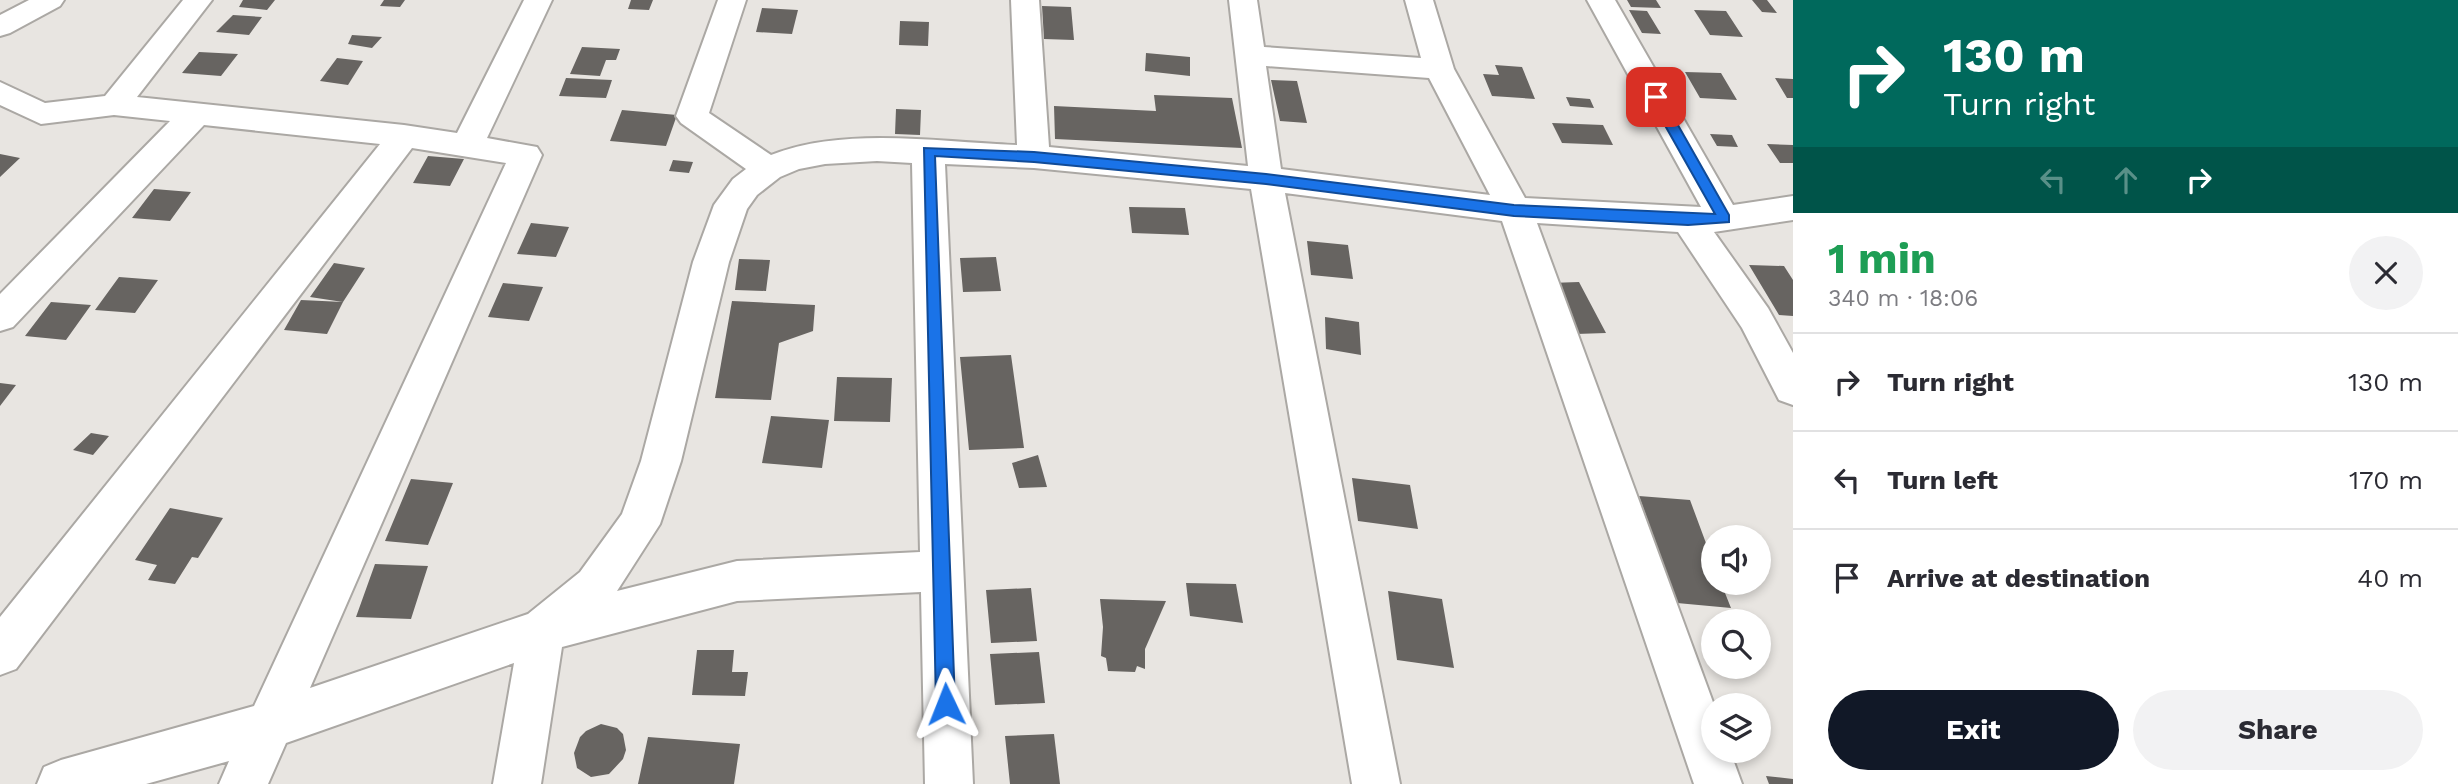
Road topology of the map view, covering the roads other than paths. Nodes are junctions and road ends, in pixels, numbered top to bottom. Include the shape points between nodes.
1 (50, 0) edge
2 (198, 0) edge
3 (538, 0) edge
4 (732, 0) edge
5 (1025, 0) edge
6 (1243, 0) edge
7 (1419, 0) edge
8 (1601, 0) edge
9 (0, 27) edge
10 (1249, 55) junction
11 (1439, 69) junction
12 (4, 101) edge
13 (114, 105) junction
14 (197, 113) junction
15 (404, 136) junction
16 (467, 146) junction
17 (928, 151) junction
18 (1034, 157) junction
19 (768, 169) junction
20 (1266, 179) junction
21 (1793, 208) edge
22 (1514, 211) junction
23 (1724, 219) junction
24 (1688, 220) junction
25 (0, 317) edge
26 (1793, 389) edge
27 (941, 571) junction
28 (542, 631) junction
29 (0, 653) edge
30 (270, 724) junction
31 (61, 784) edge
32 (243, 784) edge
33 (517, 784) edge
34 (948, 784) edge
35 (1376, 784) edge
36 (1718, 784) edge

1 - 9 street
2 - 13 street
3 - 16 street
4 - 19 street via 692,116
5 - 18 street
6 - 10 street
7 - 11 street
8 - 23 street
10 - 11 street
10 - 20 street
11 - 22 street
12 - 13 street via 41,114
13 - 14 street
14 - 15 street
14 - 25 street
15 - 16 street
15 - 29 street
16 - 30 street via 526,155
17 - 18 street
17 - 19 street via 825,153
17 - 27 street
18 - 20 street
19 - 28 street via 731,205 720,231 661,461 639,524 595,586
20 - 22 street
20 - 35 street
21 - 23 street
22 - 24 street
22 - 36 street
23 - 24 street
24 - 26 street via 1755,318
27 - 28 street via 737,581
27 - 34 street
28 - 30 street
28 - 33 street
30 - 31 street
30 - 32 street

